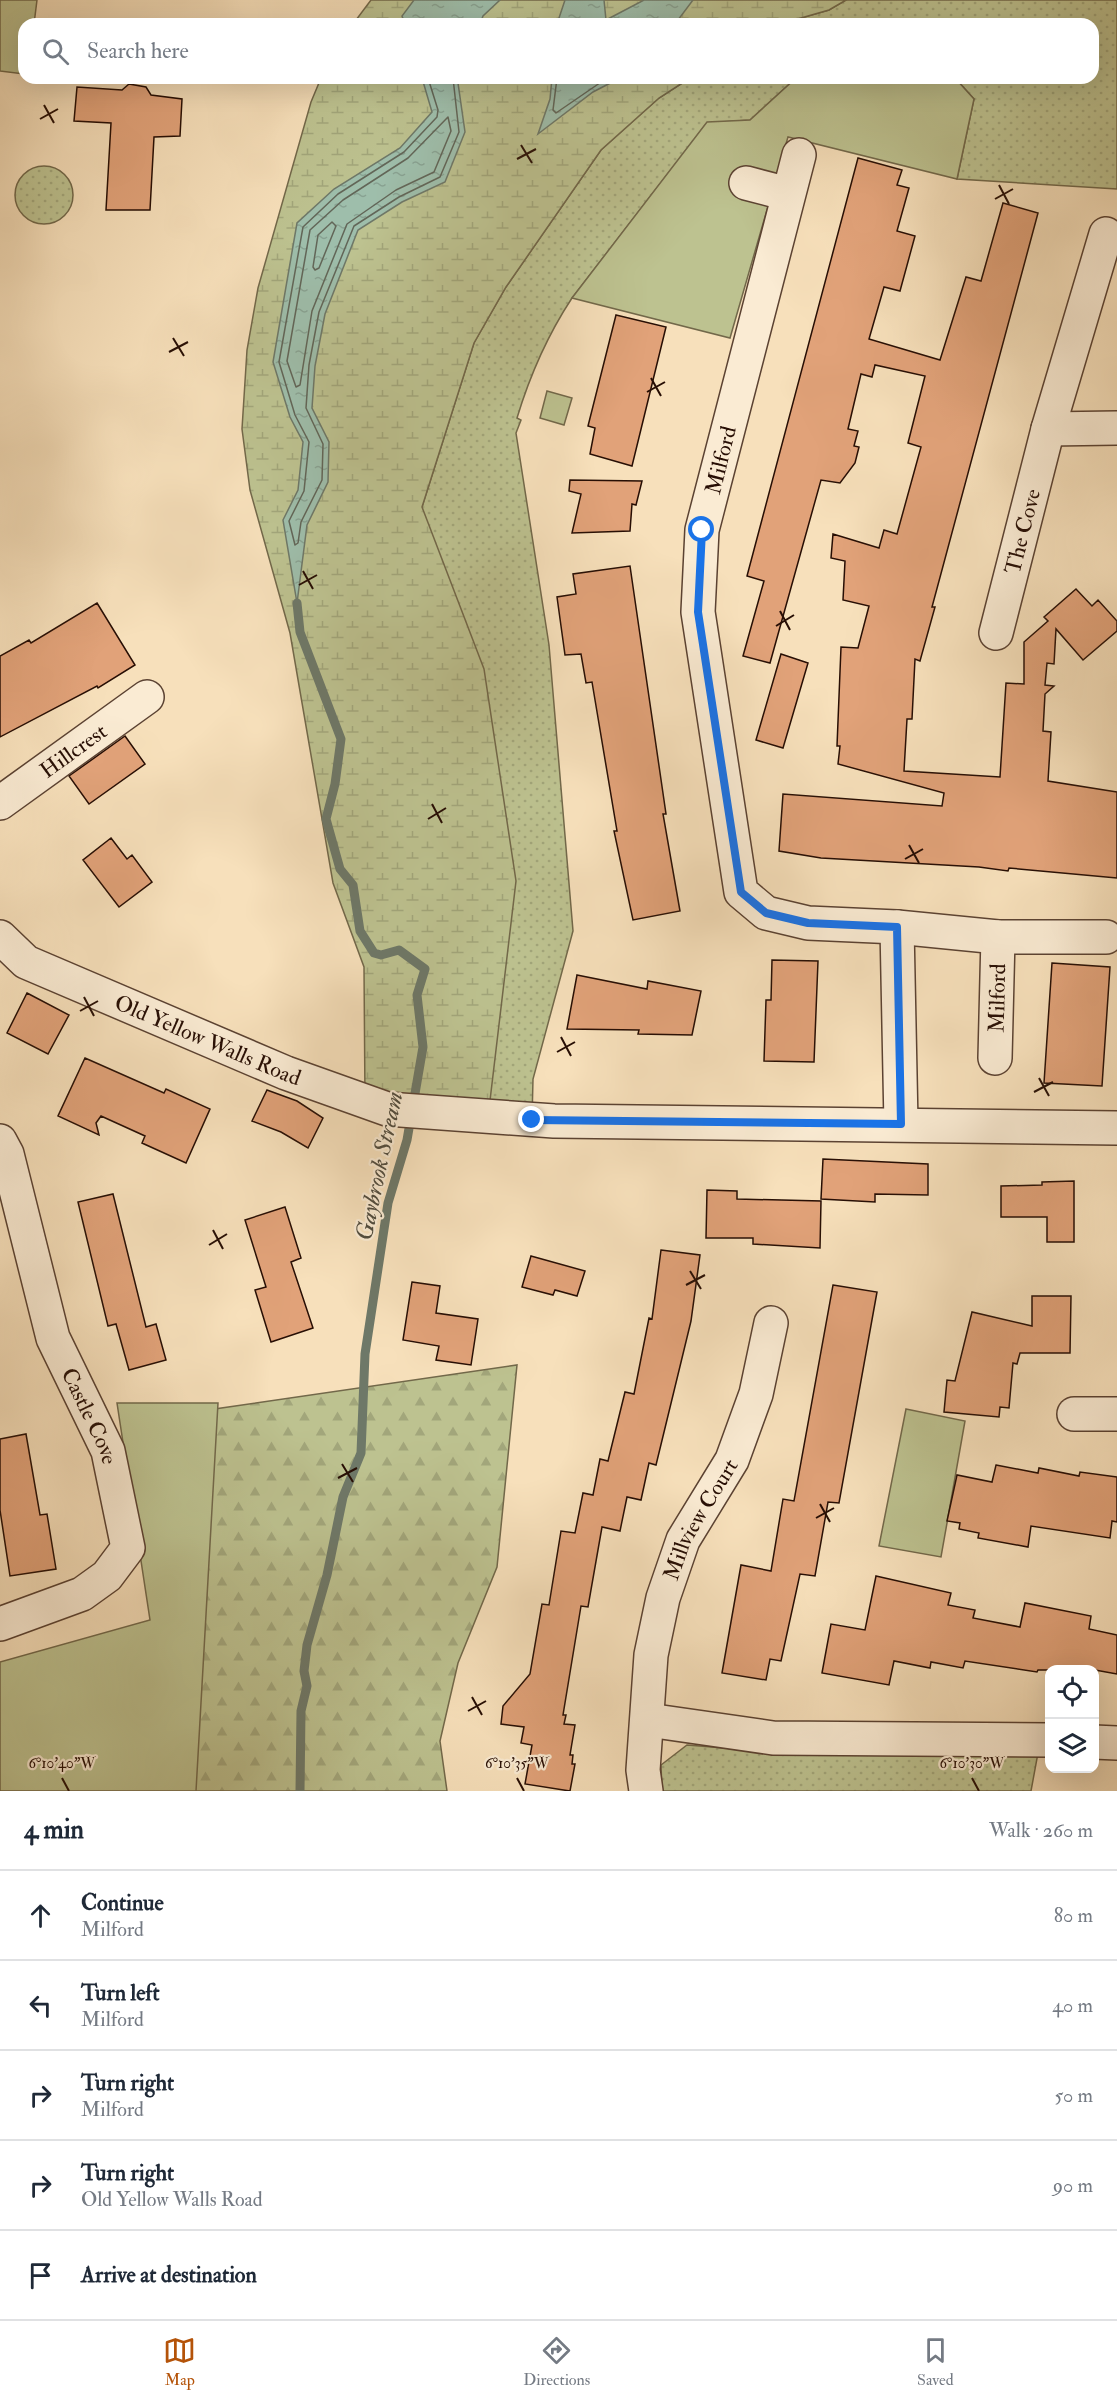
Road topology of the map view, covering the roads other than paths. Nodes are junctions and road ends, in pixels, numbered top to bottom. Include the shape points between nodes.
1 (799, 155) dead end
2 (746, 183) dead end
3 (788, 194) junction
4 (1106, 234) dead end
5 (1117, 428) edge
6 (1048, 429) junction
7 (996, 633) dead end
8 (147, 697) dead end
9 (0, 803) edge
10 (897, 927) junction
11 (0, 937) edge
12 (998, 937) junction
13 (1106, 937) dead end
14 (995, 1059) dead end
15 (901, 1124) junction
16 (1117, 1128) edge
17 (0, 1141) edge
18 (771, 1323) dead end
19 (1074, 1414) dead end
20 (1117, 1414) edge
21 (0, 1624) edge
22 (648, 1720) junction
23 (1045, 1740) edge
24 (1099, 1742) edge
25 (1117, 1743) edge
26 (646, 1791) edge

1 - 3 street, Milford
2 - 3 street
3 - 10 street, Milford via 702,530 698,612 741,892 766,913 808,923
4 - 6 street, The Cove
5 - 6 street
6 - 7 street, The Cove
8 - 9 street, Hillcrest
10 - 12 street, Milford
10 - 15 street
11 - 15 street, Old Yellow Walls Road via 26,962 144,1014 286,1073 392,1109 554,1121
12 - 13 street, Milford
12 - 14 street, Milford
15 - 16 street
17 - 21 street, Castle Cove via 7,1154 53,1338 108,1451 128,1548 107,1576 82,1594
18 - 22 street, Millview Court via 756,1394 732,1460 682,1540 663,1598 651,1655
19 - 20 street
22 - 23 street via 773,1738
22 - 26 street, Millview Court via 643,1770
24 - 25 street

